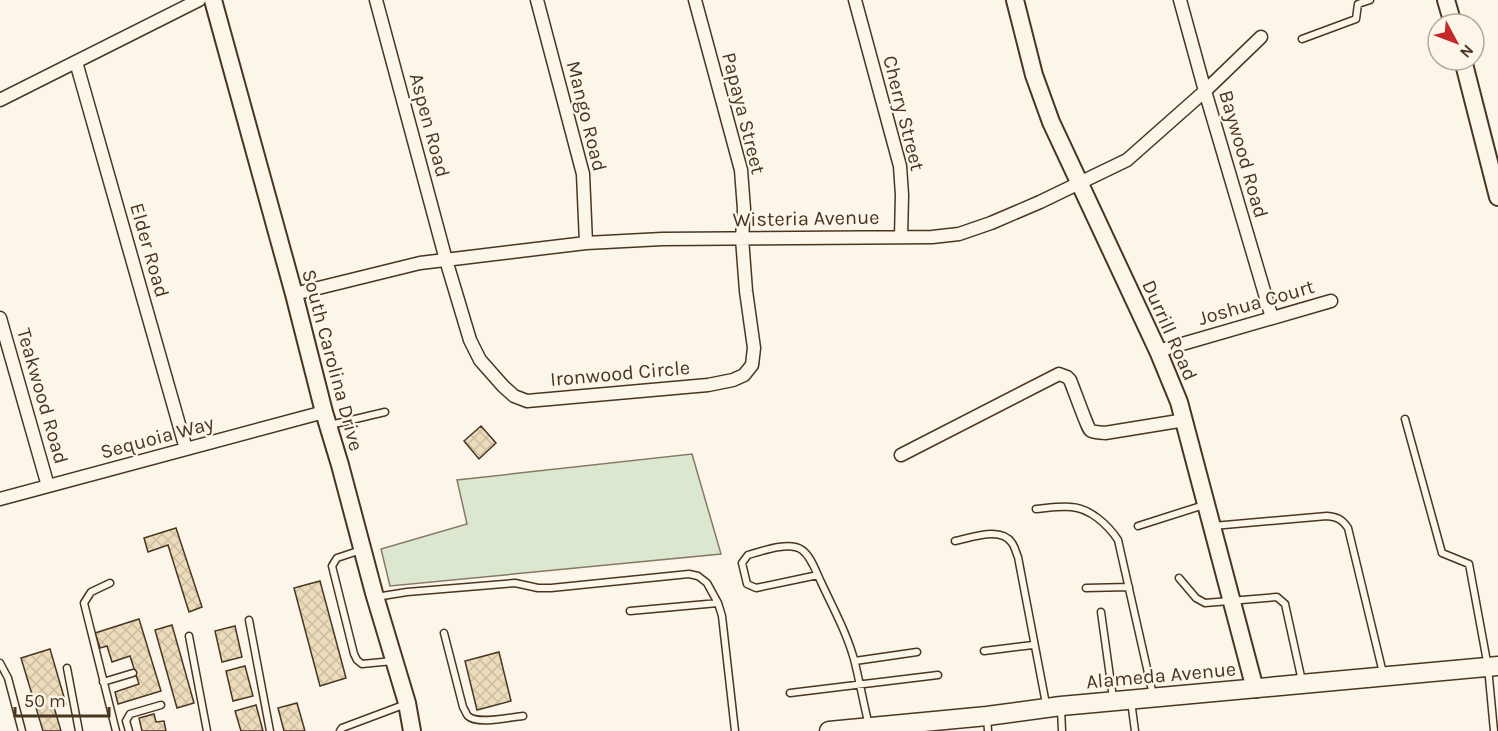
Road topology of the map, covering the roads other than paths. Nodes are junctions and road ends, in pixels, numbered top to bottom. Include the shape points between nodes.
1 (199, 0) edge
2 (213, 0) edge
3 (376, 0) edge
4 (537, 0) edge
5 (695, 0) edge
6 (855, 0) edge
7 (1015, 0) edge
8 (1180, 0) edge
9 (1370, 0) edge
10 (1260, 37) dead end
11 (1302, 39) dead end
12 (76, 62) junction
13 (1466, 72) edge
14 (1205, 91) junction
15 (0, 100) edge
16 (1079, 184) junction
17 (1498, 197) edge
18 (901, 237) junction
19 (742, 238) junction
20 (586, 243) junction
21 (446, 260) junction
22 (294, 294) junction
23 (1331, 301) dead end
24 (0, 318) edge
25 (1272, 318) junction
26 (1158, 351) junction
27 (385, 412) dead end
28 (326, 419) junction
29 (1405, 419) dead end
30 (1185, 420) junction
31 (186, 449) junction
32 (901, 455) dead end
33 (48, 486) junction
34 (0, 499) edge
35 (1207, 504) junction
36 (1036, 509) dead end
37 (1138, 526) dead end
38 (1213, 526) junction
39 (955, 541) dead end
40 (362, 549) junction
41 (818, 575) junction
42 (1179, 578) dead end
43 (110, 583) dead end
44 (1129, 587) junction
45 (1086, 588) dead end
46 (375, 597) junction
47 (1231, 600) junction
48 (718, 603) junction
49 (630, 611) dead end
50 (1101, 612) dead end
51 (249, 620) dead end
52 (444, 633) dead end
53 (189, 636) dead end
54 (1034, 645) junction
55 (984, 651) dead end
56 (917, 652) dead end
57 (393, 661) junction
58 (855, 661) junction
59 (0, 663) edge
60 (1493, 666) edge
61 (67, 668) dead end
62 (133, 673) dead end
63 (938, 675) dead end
64 (1383, 677) junction
65 (103, 682) junction
66 (859, 685) junction
67 (1303, 685) junction
68 (1255, 689) junction
69 (790, 693) dead end
70 (1154, 698) junction
71 (1122, 701) junction
72 (407, 703) junction
73 (161, 705) dead end
74 (1054, 707) junction
75 (523, 716) dead end
76 (988, 724) edge
77 (905, 728) edge
78 (857, 729) edge
79 (22, 731) edge
80 (79, 731) edge
81 (116, 731) edge
82 (129, 731) edge
83 (207, 731) edge
84 (270, 731) edge
85 (340, 731) edge
86 (412, 731) edge
87 (735, 731) edge
88 (829, 731) edge
89 (1062, 731) edge
90 (1135, 731) edge
91 (1494, 731) edge

1 - 12 street
2 - 22 street, South Carolina Drive
3 - 21 street, Aspen Road
4 - 20 street, Mango Road via 583,174
5 - 19 street, Papaya Street via 741,170
6 - 18 street, Cherry Street via 900,166
7 - 16 street, Durrill Road via 1038,85
8 - 14 street, Baywood Road
9 - 11 lane via 1358,4 1356,20
10 - 14 street, Wisteria Avenue
12 - 15 street
12 - 31 street, Elder Road
13 - 17 street
14 - 16 street, Wisteria Avenue via 1127,160
14 - 25 street, Baywood Road
16 - 18 street, Wisteria Avenue via 971,230 932,237
16 - 26 street, Durrill Road
18 - 19 street, Wisteria Avenue
19 - 20 street, Wisteria Avenue
19 - 21 street, Ironwood Circle via 754,348 752,365 744,375 708,385 552,400 526,401 514,396 480,360 470,340
20 - 21 street, Wisteria Avenue
21 - 22 street, Wisteria Avenue via 392,269
22 - 28 street, South Carolina Drive
23 - 25 street, Joshua Court
24 - 33 street, Teakwood Road
25 - 26 street, Joshua Court
26 - 30 street, Durrill Road
27 - 28 lane
28 - 31 street, Sequoia Way
28 - 40 street, South Carolina Drive
29 - 60 lane via 1442,553 1468,564
30 - 32 street via 1092,431 1087,428 1070,380 1059,374
30 - 35 street, Durrill Road
31 - 33 street, Sequoia Way
33 - 34 street, Sequoia Way
35 - 37 lane
35 - 38 street, Durrill Road
36 - 44 lane via 1072,507 1104,523 1118,540
38 - 47 street, Durrill Road
38 - 64 lane via 1327,516 1344,522
39 - 54 lane via 994,534 1013,543
40 - 46 street, South Carolina Drive
40 - 57 lane via 337,558 332,566 354,654 362,664
41 - 41 lane via 802,550 791,546 748,555 742,563 747,584 756,588
41 - 58 lane
42 - 47 lane via 1204,603
43 - 65 lane via 91,592 84,603
44 - 45 lane
44 - 70 lane
46 - 48 lane via 515,583 551,588 689,574 707,584
46 - 57 street, South Carolina Drive
47 - 67 lane via 1276,597 1285,604
47 - 68 street, Durrill Road
48 - 49 lane
48 - 87 lane
50 - 71 lane
51 - 84 lane
52 - 75 lane via 468,716 485,721
53 - 83 lane
54 - 55 lane
54 - 74 lane
56 - 58 lane
57 - 72 street, South Carolina Drive
58 - 66 lane
59 - 79 lane
60 - 64 main road, Alameda Avenue
60 - 91 lane
61 - 80 lane
62 - 65 lane
63 - 66 lane
64 - 67 main road, Alameda Avenue
65 - 81 lane
66 - 69 lane
66 - 78 lane
67 - 68 main road, Alameda Avenue
68 - 70 main road, Alameda Avenue
70 - 71 main road, Alameda Avenue
71 - 74 main road, Alameda Avenue
71 - 90 lane
72 - 85 lane
72 - 86 street, South Carolina Drive
73 - 82 lane via 130,714 126,721
74 - 76 main road, Alameda Avenue
74 - 89 lane
76 - 77 main road, Alameda Avenue
77 - 78 main road, Alameda Avenue
78 - 88 main road, Alameda Avenue

